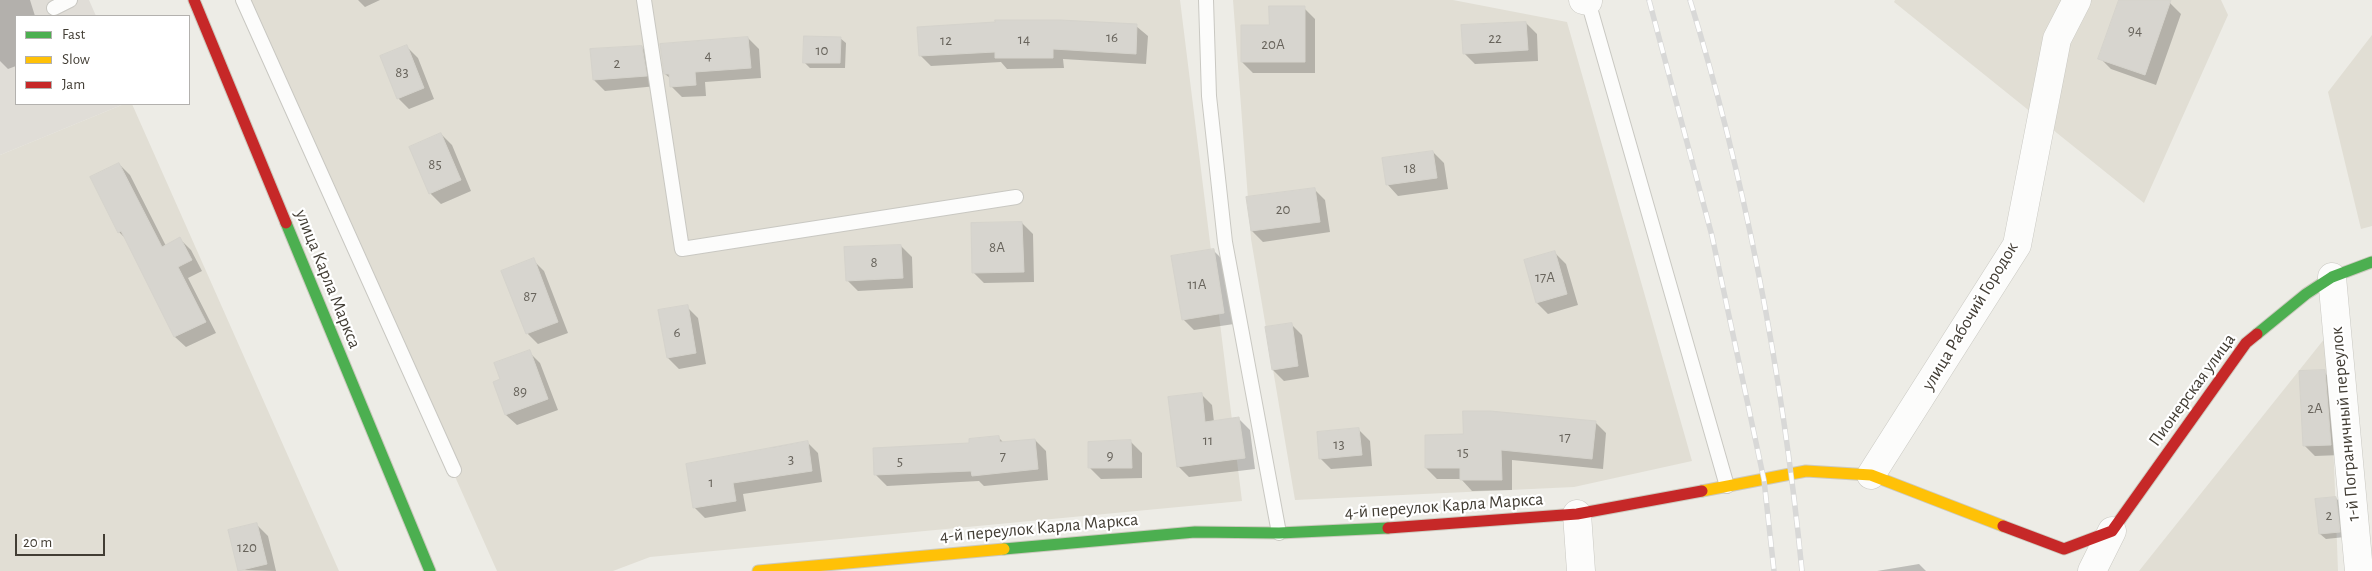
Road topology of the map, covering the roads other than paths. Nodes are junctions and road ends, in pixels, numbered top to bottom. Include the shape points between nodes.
1 (70, 0) edge
2 (194, 0) edge
3 (243, 0) edge
4 (644, 0) edge
5 (1206, 0) edge
6 (2077, 0) edge
7 (1586, 1) edge
8 (54, 8) edge
9 (1016, 197) dead end
10 (2372, 262) edge
11 (2332, 277) junction
12 (454, 470) dead end
13 (1871, 475) junction
14 (1727, 486) junction
15 (1577, 514) junction
16 (2112, 531) junction
17 (1279, 533) junction
18 (2363, 561) edge
19 (790, 569) edge
20 (430, 571) edge
21 (758, 571) edge
22 (1581, 571) edge
23 (2092, 571) edge

1 - 8 lane
2 - 20 street, улица Карла Маркса
3 - 12 lane
4 - 9 lane via 682,249
5 - 17 lane via 1209,96 1225,242
6 - 13 street, улица Рабочий Городок via 2057,39 2017,245
7 - 14 lane
10 - 11 street, Пионерская улица
11 - 16 street, Пионерская улица via 2246,343
11 - 18 street, 1-й Пограничный переулок
13 - 14 street, 4-й переулок Карла Маркса via 1806,471
13 - 16 street, 4-й переулок Карла Маркса via 2064,549
14 - 15 street, 4-й переулок Карла Маркса
15 - 17 street, 4-й переулок Карла Маркса via 1441,526
15 - 22 street
16 - 23 street
17 - 19 street, 4-й переулок Карла Маркса via 1194,532
19 - 21 street, 4-й переулок Карла Маркса

